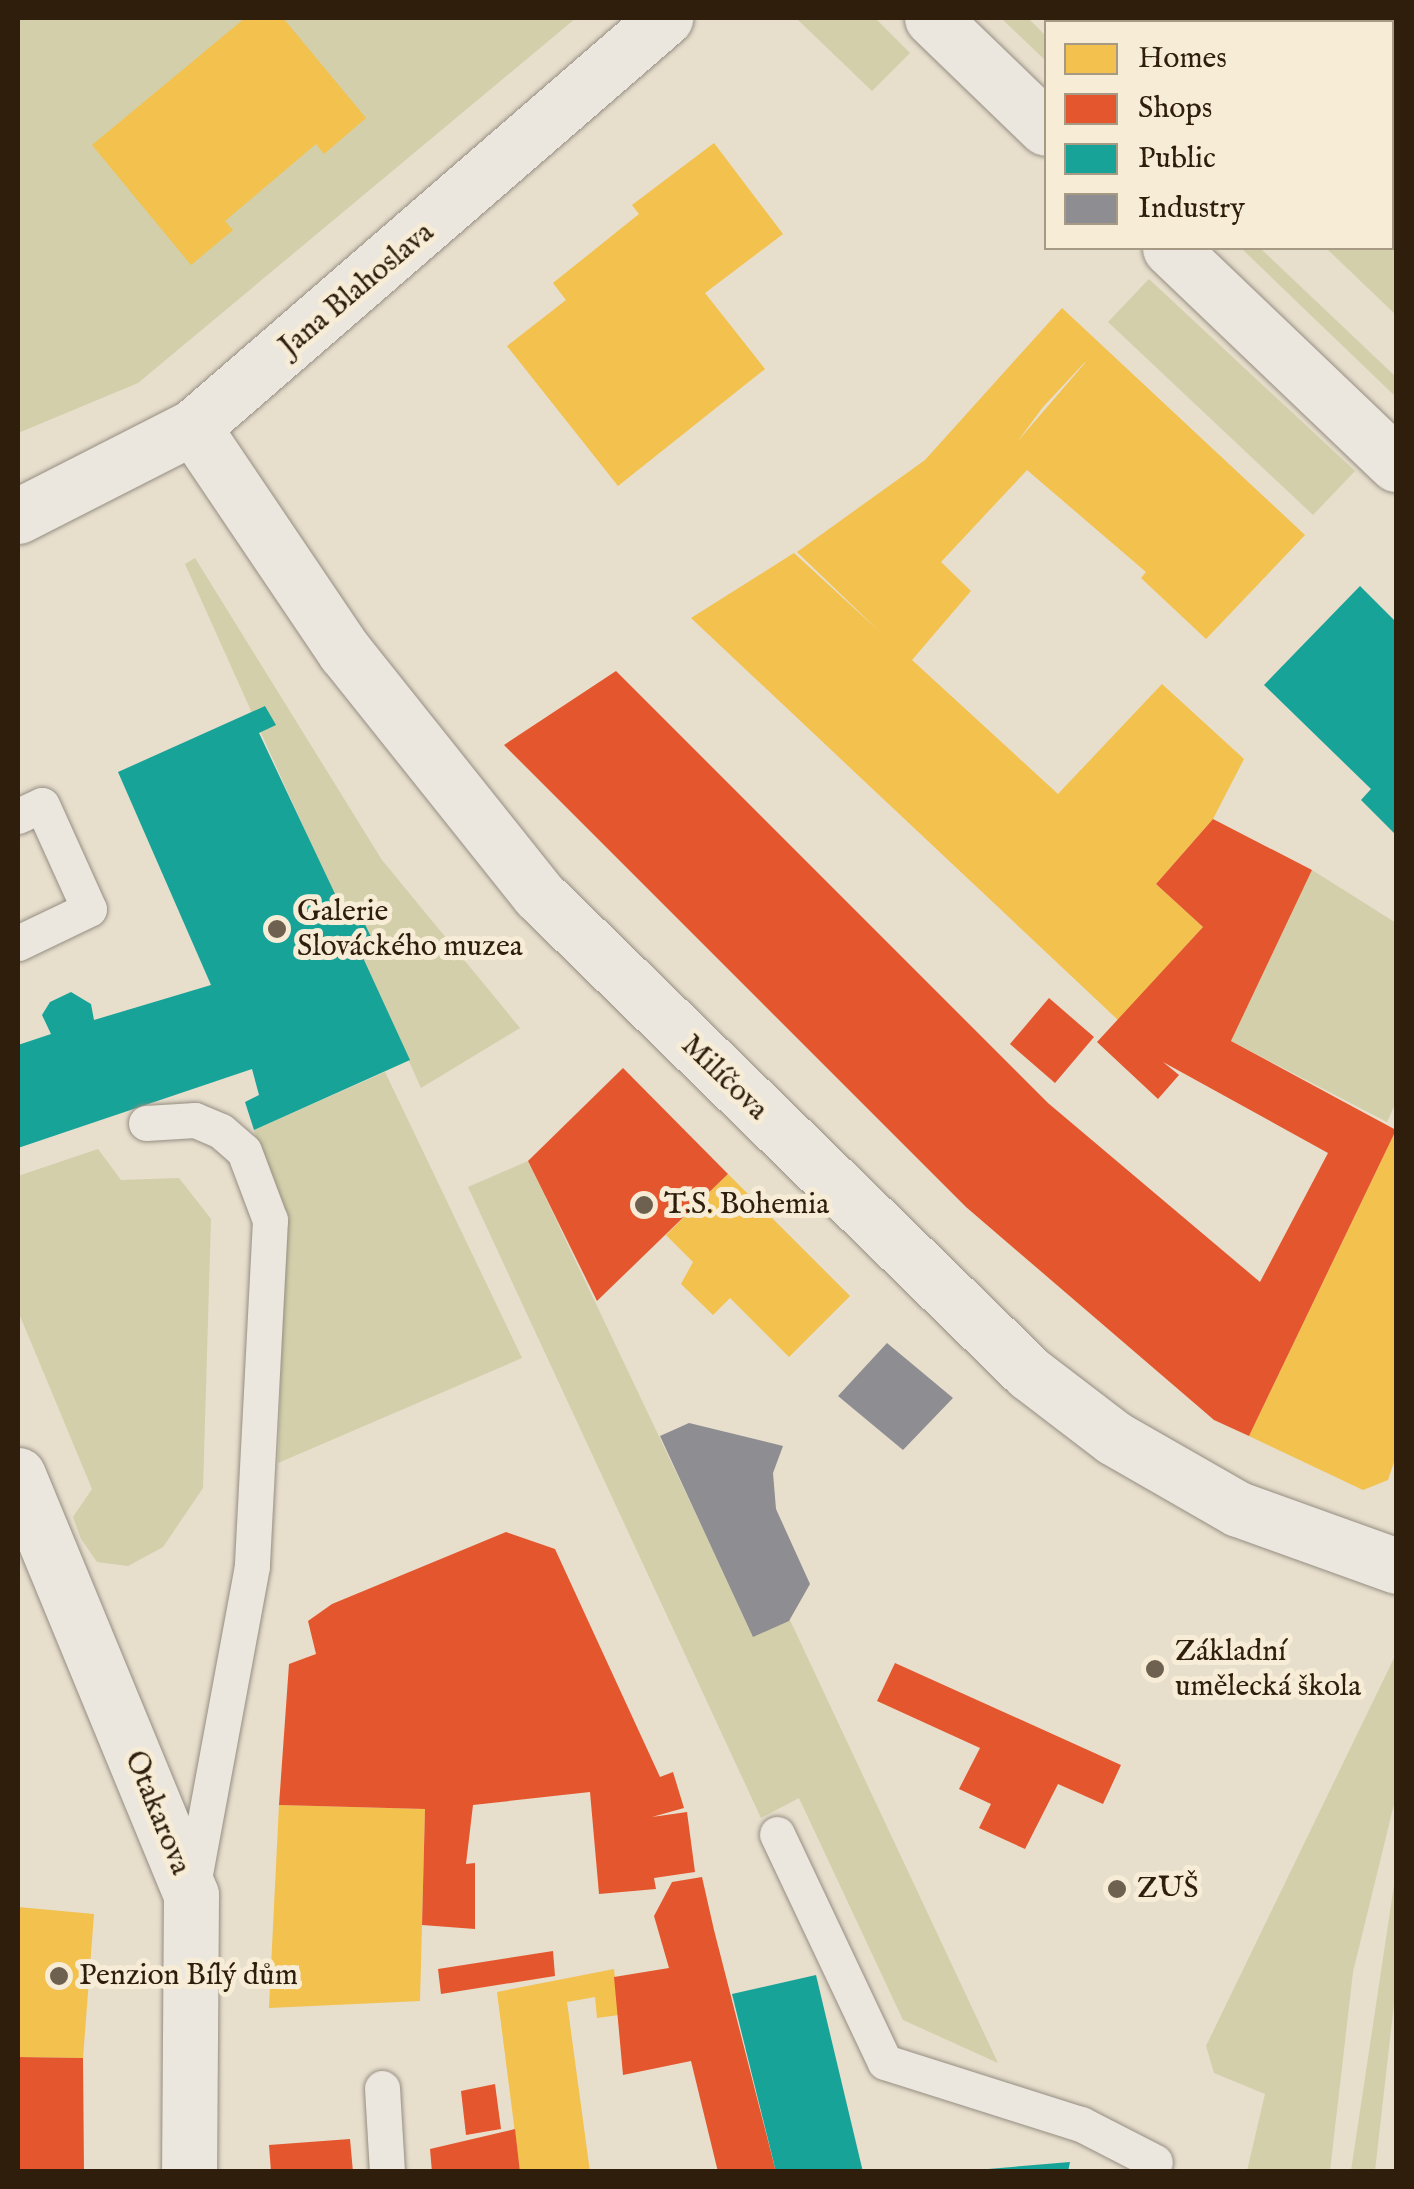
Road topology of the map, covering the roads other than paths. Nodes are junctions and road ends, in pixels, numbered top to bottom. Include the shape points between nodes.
1 (665, 18) edge
2 (932, 18) edge
3 (1044, 126) edge
4 (1172, 250) edge
5 (193, 427) junction
6 (1396, 464) edge
7 (18, 516) edge
8 (18, 816) edge
9 (18, 943) edge
10 (146, 1123) dead end
11 (18, 1475) edge
12 (1396, 1566) edge
13 (777, 1834) dead end
14 (191, 1895) junction
15 (382, 2088) dead end
16 (1155, 2162) dead end
17 (190, 2172) edge
18 (387, 2172) edge

1 - 5 street, Jana Blahoslava
2 - 3 street
4 - 6 street
5 - 7 street, Jana Blahoslava
5 - 12 street, Milíčova via 356,667 539,894 1029,1373 1114,1438 1238,1508
8 - 9 lane via 42,804 89,909
10 - 14 lane via 195,1120 221,1131 244,1152 270,1220 252,1566
11 - 14 street, Otakarova
13 - 16 lane via 885,2062 1081,2124
14 - 17 street, Otakarova
15 - 18 lane

